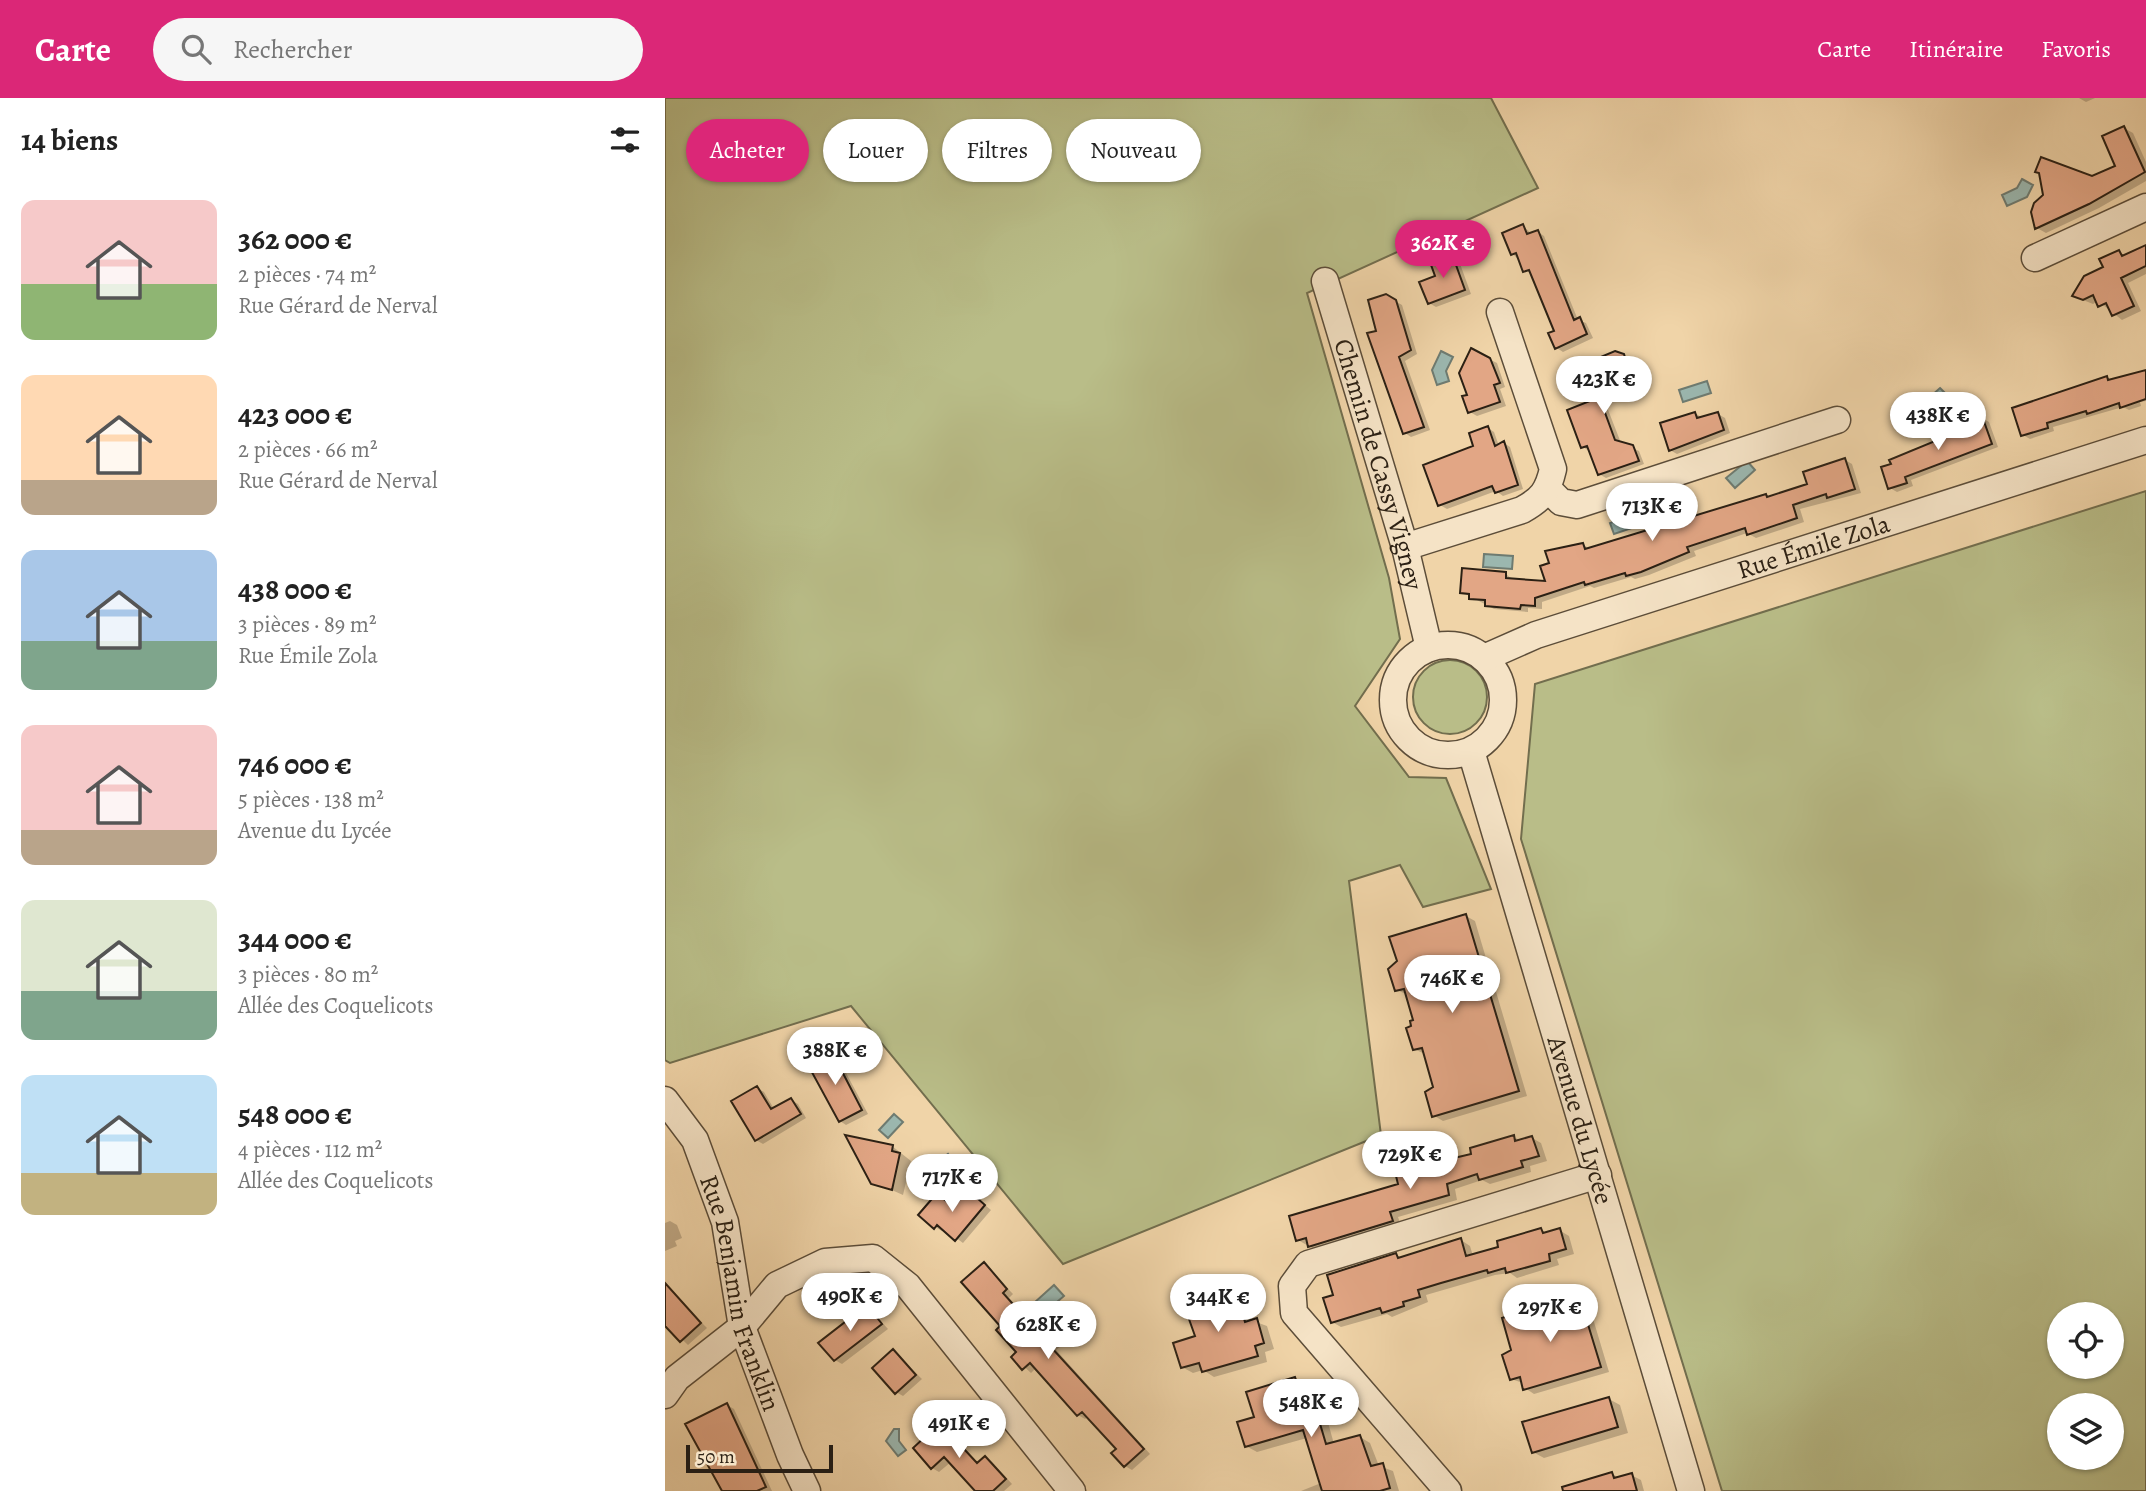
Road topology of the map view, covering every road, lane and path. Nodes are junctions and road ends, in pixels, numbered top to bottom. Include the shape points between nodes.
1 (2146, 207) edge
2 (2035, 258) dead end
3 (1325, 281) dead end
4 (1500, 312) dead end
5 (1837, 420) dead end
6 (2146, 440) edge
7 (1549, 490) junction
8 (1405, 547) junction
9 (1429, 648) junction
10 (1484, 658) junction
11 (1471, 751) junction
12 (665, 1100) edge
13 (1598, 1175) junction
14 (742, 1327) junction
15 (665, 1395) edge
16 (807, 1491) edge
17 (1072, 1491) edge
18 (1448, 1491) edge
19 (1691, 1491) edge

1 - 2 street
3 - 8 street, Chemin de Cassy Vigney
4 - 7 street via 1553,469
5 - 7 street via 1577,505 1561,502
6 - 10 street, Rue Émile Zola via 1548,632
7 - 8 street via 1522,510
8 - 9 street, Chemin de Cassy Vigney
9 - 10 street via 1458,646
9 - 11 street via 1413,657 1398,678 1393,704 1397,721 1406,737 1420,748 1436,754
10 - 11 street via 1503,689 1503,708 1498,726
11 - 13 street, Avenue du Lycée
12 - 14 street, Rue Benjamin Franklin via 695,1140 725,1222
13 - 18 street via 1308,1264 1293,1286 1294,1313
13 - 19 street, Avenue du Lycée
14 - 15 street via 677,1378
14 - 16 street, Rue Benjamin Franklin
14 - 17 street via 777,1286 825,1262 873,1258 908,1286

